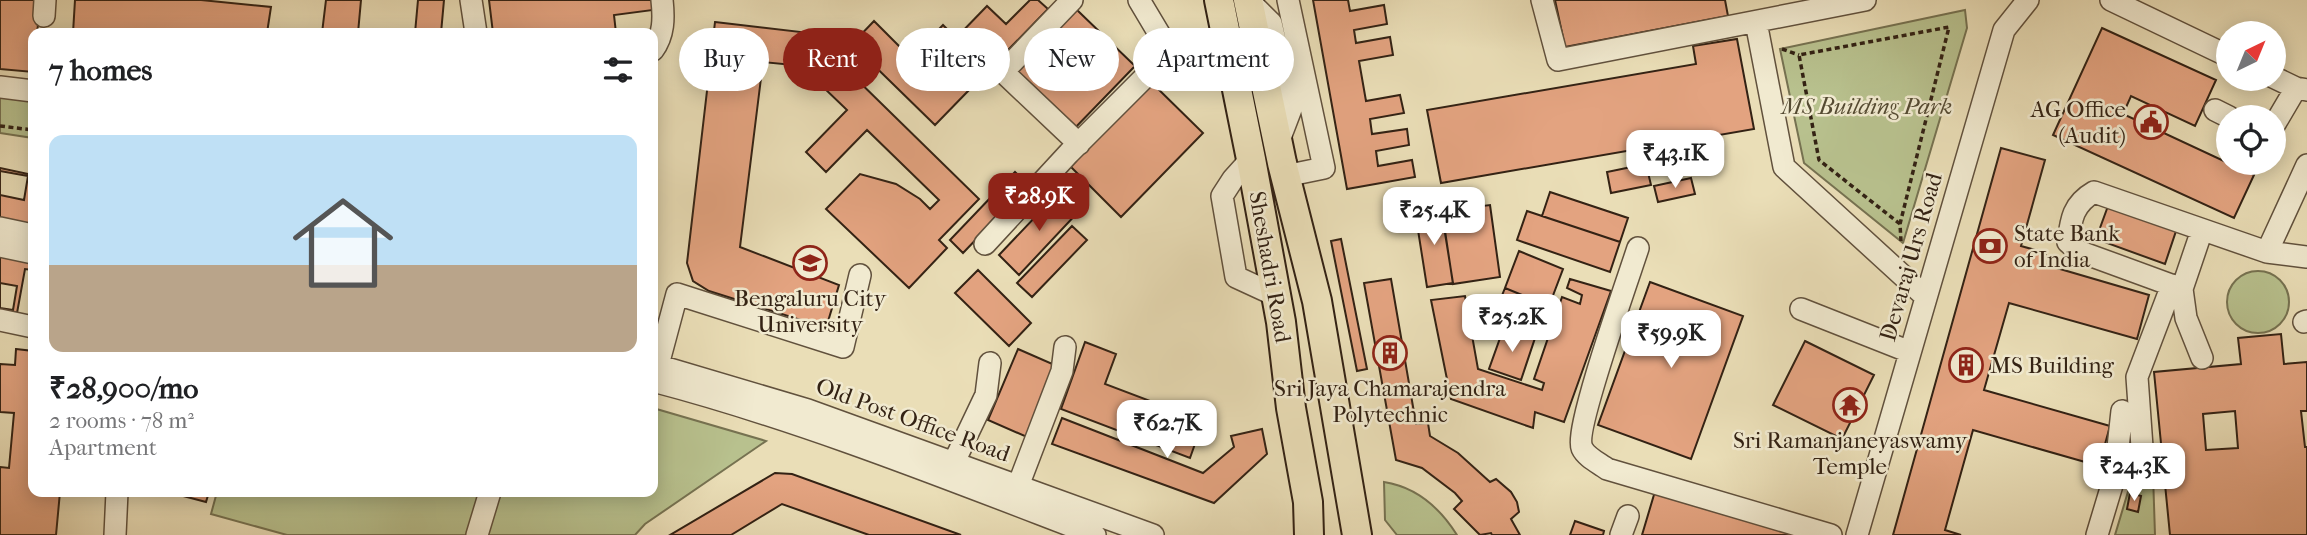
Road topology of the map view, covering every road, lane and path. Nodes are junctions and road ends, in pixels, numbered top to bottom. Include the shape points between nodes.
1 (471, 0) edge
2 (662, 0) edge
3 (1139, 0) edge
4 (1219, 0) edge
5 (1248, 0) edge
6 (1288, 0) edge
7 (1542, 0) edge
8 (1865, 0) edge
9 (2028, 0) edge
10 (2111, 0) edge
11 (1065, 2) edge
12 (1756, 22) junction
13 (475, 28) edge
14 (1156, 28) edge
15 (1224, 28) edge
16 (658, 43) edge
17 (1774, 46) dead end
18 (2216, 50) edge
19 (1799, 55) junction
20 (0, 87) edge
21 (1133, 89) edge
22 (2302, 89) edge
23 (28, 90) edge
24 (1237, 91) edge
25 (2286, 110) edge
26 (0, 126) edge
27 (28, 130) edge
28 (1079, 144) junction
29 (2307, 165) edge
30 (1285, 176) junction
31 (1900, 224) junction
32 (0, 228) edge
33 (2202, 230) junction
34 (28, 234) edge
35 (1901, 241) dead end
36 (985, 244) dead end
37 (0, 246) edge
38 (1638, 248) dead end
39 (28, 252) edge
40 (2267, 252) junction
41 (2307, 257) edge
42 (860, 275) dead end
43 (2177, 287) junction
44 (1926, 298) junction
45 (1801, 309) dead end
46 (0, 320) edge
47 (28, 326) edge
48 (1065, 347) dead end
49 (1910, 352) junction
50 (658, 357) edge
51 (2202, 358) dead end
52 (990, 363) dead end
53 (658, 371) edge
54 (658, 372) edge
55 (2122, 411) dead end
56 (954, 462) junction
57 (2144, 475) dead end
58 (1018, 486) junction
59 (117, 497) edge
60 (488, 497) edge
61 (1356, 530) edge
62 (115, 535) edge
63 (477, 535) edge
64 (1095, 535) edge
65 (1153, 535) edge
66 (1309, 535) edge
67 (1831, 535) edge
68 (1857, 535) edge
69 (2097, 535) edge

1 - 13 street
2 - 16 street via 664,17
3 - 14 street
4 - 15 main road, Sheshadri Road
5 - 30 main road, Sheshadri Road
6 - 30 street via 1324,168
7 - 12 street via 1558,60
8 - 12 street
9 - 44 street, Devaraj Urs Road via 2004,30
10 - 18 street
11 - 28 street via 1003,72
12 - 44 street via 1784,167
17 - 19 path
19 - 31 path via 1819,160
19 - 31 path via 1949,27
20 - 23 street
21 - 28 street
22 - 25 street
24 - 66 main road, Sheshadri Road via 1281,322
26 - 27 path
28 - 36 street
29 - 40 street
30 - 61 main road, Sheshadri Road via 1317,301
31 - 35 path
32 - 34 street
33 - 40 street
33 - 43 street
33 - 43 street via 2094,192 2081,200 2071,221 2068,242 2078,251
37 - 39 street
38 - 67 street via 1593,387 1582,447 1607,469
40 - 41 street
42 - 50 street via 843,347 677,295
43 - 51 street
43 - 57 street via 2137,377
44 - 49 street, Devaraj Urs Road
45 - 49 street
46 - 47 street
48 - 58 street via 1062,371
49 - 68 street, Devaraj Urs Road
52 - 56 street via 986,395
53 - 56 street, Old Post Office Road via 808,410
54 - 64 street, Old Post Office Road via 739,406
55 - 69 street via 2115,474
56 - 58 street, Old Post Office Road
58 - 65 street, Old Post Office Road
59 - 62 street
60 - 63 street

